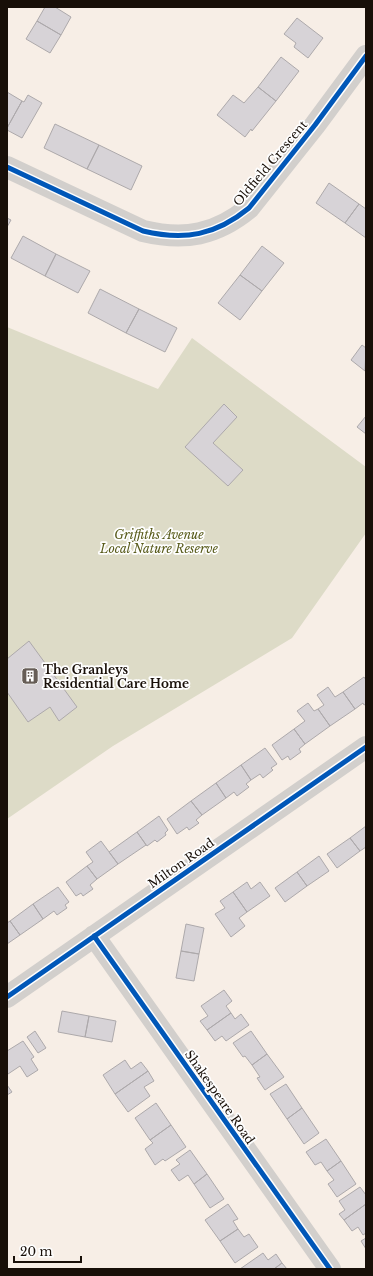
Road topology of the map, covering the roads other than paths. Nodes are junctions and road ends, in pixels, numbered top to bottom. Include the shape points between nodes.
1 (366, 56) edge
2 (7, 167) edge
3 (366, 747) edge
4 (94, 936) junction
5 (7, 997) edge
6 (330, 1269) edge

1 - 2 street, Oldfield Crescent via 249,208 237,218 209,232 177,236 143,230
3 - 4 street, Milton Road
4 - 5 street, Milton Road
4 - 6 street, Shakespeare Road

